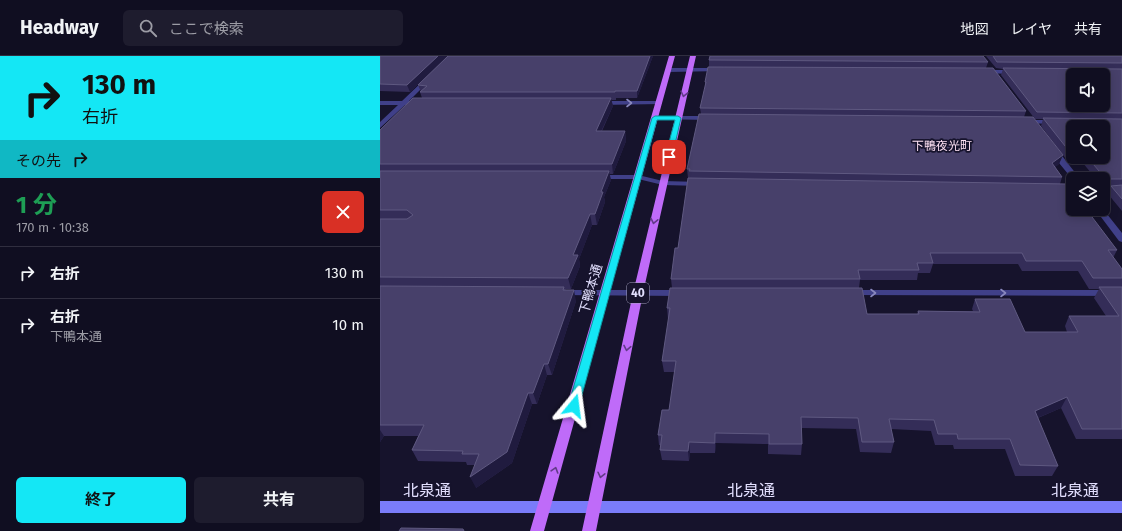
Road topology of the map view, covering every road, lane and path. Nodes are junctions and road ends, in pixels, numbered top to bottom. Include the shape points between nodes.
1 (672, 56) edge
2 (693, 56) edge
3 (992, 69) junction
4 (668, 70) junction
5 (689, 70) junction
6 (728, 70) edge
7 (436, 72) edge
8 (978, 72) edge
9 (1024, 72) edge
10 (998, 78) edge
11 (380, 103) edge
12 (404, 103) junction
13 (428, 103) edge
14 (587, 103) edge
15 (659, 103) junction
16 (1027, 116) edge
17 (655, 118) junction
18 (678, 118) junction
19 (718, 118) edge
20 (1016, 122) edge
21 (1062, 122) edge
22 (1034, 125) junction
23 (380, 126) edge
24 (1050, 145) edge
25 (1071, 172) edge
26 (591, 177) edge
27 (638, 177) junction
28 (662, 183) junction
29 (710, 184) edge
30 (1110, 190) edge
31 (1122, 190) edge
32 (1104, 216) edge
33 (1122, 239) edge
34 (551, 293) edge
35 (638, 293) junction
36 (694, 293) edge
37 (836, 293) edge
38 (1122, 293) edge
39 (606, 294) junction
40 (1122, 506) edge
41 (543, 507) junction
42 (594, 507) junction
43 (380, 508) edge
44 (537, 531) edge
45 (589, 531) edge

1 - 4 main road, 下鴨本通 / 40
2 - 5 main road, 40
3 - 8 street
3 - 9 street
3 - 10 street
4 - 5 street
4 - 15 main road, 下鴨本通 / 40
5 - 6 street
5 -> 18 main road, 40
7 - 12 street
11 - 12 street
12 - 13 street
12 - 23 street
14 -> 15 street
15 - 17 main road, 下鴨本通 / 40
16 - 22 street
17 - 18 street
17 - 27 main road, 下鴨本通 / 40
18 - 19 street
18 - 28 main road, 40
20 - 22 street
21 - 22 street
24 - 25 street
26 - 27 street
27 - 28 street
27 - 39 main road, 下鴨本通 / 40
28 - 29 street
28 -> 35 main road, 40
30 - 31 street
32 - 33 street
34 - 39 street
35 - 36 street
35 - 39 street
35 -> 42 main road, 40
37 -> 38 street
41 -> 39 main road, 下鴨本通 / 40
40 - 42 street, 北泉通
41 - 42 street, 北泉通
41 - 43 street, 北泉通
41 - 44 main road, 下鴨本通 / 40
42 - 45 main road, 40

